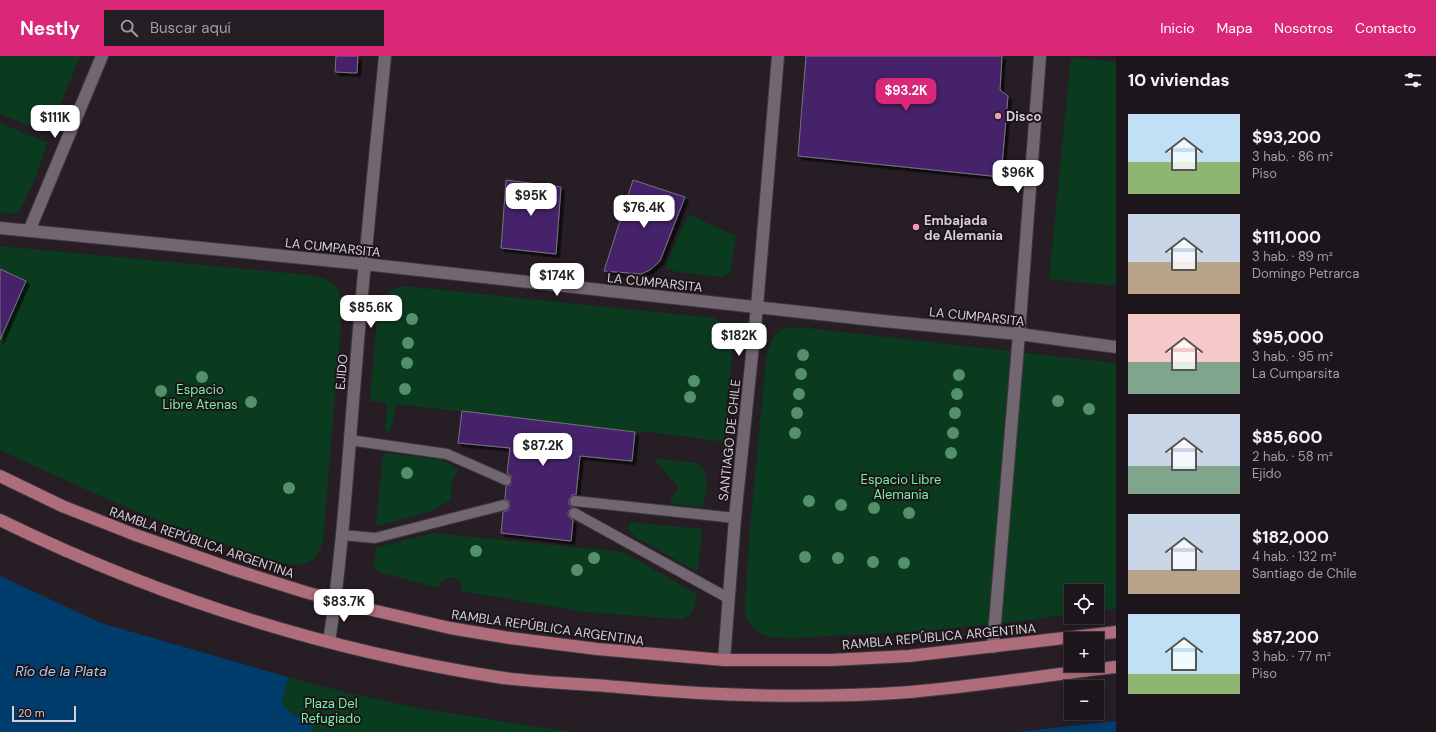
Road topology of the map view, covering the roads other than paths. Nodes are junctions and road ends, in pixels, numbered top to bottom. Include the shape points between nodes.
1 (102, 56) edge
2 (385, 56) edge
3 (778, 56) edge
4 (1040, 56) edge
5 (0, 228) edge
6 (29, 231) junction
7 (364, 264) junction
8 (757, 307) junction
9 (1019, 334) junction
10 (1116, 347) edge
11 (349, 440) junction
12 (0, 476) edge
13 (506, 480) dead end
14 (575, 500) dead end
15 (504, 505) dead end
16 (574, 512) dead end
17 (735, 518) junction
18 (0, 520) edge
19 (342, 535) junction
20 (728, 598) junction
21 (335, 600) junction
22 (1116, 632) edge
23 (329, 642) junction
24 (993, 647) junction
25 (724, 660) junction
26 (1116, 667) edge

1 - 6 street
2 - 7 street, EJIDO
3 - 8 street, SANTIAGO DE CHILE
4 - 9 street
5 - 6 street, LA CUMPARSITA
6 - 7 street, LA CUMPARSITA
7 - 8 street, LA CUMPARSITA
7 - 11 street, EJIDO
8 - 9 street, LA CUMPARSITA
8 - 17 street, SANTIAGO DE CHILE
9 - 10 street, LA CUMPARSITA
9 - 24 street
11 - 13 lane via 447,454
11 - 19 street, EJIDO
12 - 21 main road, RAMBLA REPÚBLICA ARGENTINA via 62,506 133,534 232,569
14 - 17 lane
15 - 19 lane via 375,538
16 - 20 lane
17 - 20 street, SANTIAGO DE CHILE
18 - 23 main road via 40,540 144,583 258,622
19 - 21 street, EJIDO
20 - 25 street, SANTIAGO DE CHILE
21 - 23 street, EJIDO
21 - 25 main road, RAMBLA REPÚBLICA ARGENTINA via 450,628 597,649
22 - 24 main road, RAMBLA REPÚBLICA ARGENTINA
23 - 26 main road via 446,668 501,677 722,695 909,692
24 - 25 main road, RAMBLA REPÚBLICA ARGENTINA via 909,656 831,660

